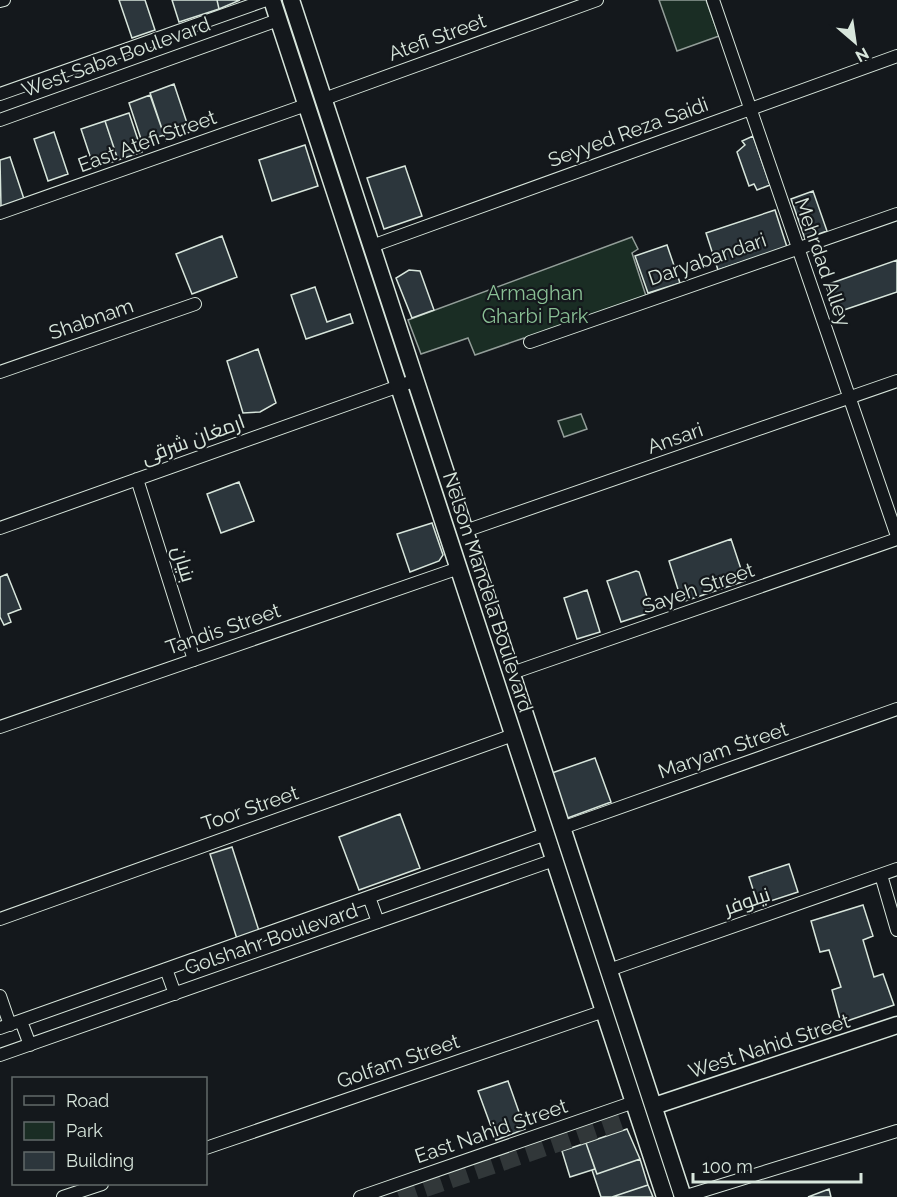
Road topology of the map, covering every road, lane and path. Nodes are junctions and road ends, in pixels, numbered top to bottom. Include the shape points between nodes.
1 (266, 0) edge
2 (272, 0) edge
3 (291, 0) edge
4 (597, 0) edge
5 (713, 0) edge
6 (278, 20) junction
7 (897, 56) edge
8 (104, 57) junction
9 (112, 79) junction
10 (0, 94) edge
11 (324, 99) junction
12 (306, 105) junction
13 (750, 109) junction
14 (0, 120) edge
15 (0, 213) edge
16 (897, 214) edge
17 (372, 246) junction
18 (798, 248) junction
19 (195, 304) dead end
20 (530, 342) dead end
21 (0, 372) edge
22 (416, 380) junction
23 (897, 381) edge
24 (399, 386) junction
25 (849, 398) junction
26 (137, 479) junction
27 (0, 528) edge
28 (465, 531) junction
29 (897, 538) edge
30 (459, 568) junction
31 (194, 660) junction
32 (512, 673) junction
33 (897, 710) edge
34 (0, 727) edge
35 (513, 735) junction
36 (562, 828) junction
37 (546, 834) junction
38 (554, 860) junction
39 (897, 869) edge
40 (880, 875) junction
41 (369, 897) junction
42 (0, 919) edge
43 (378, 922) junction
44 (897, 930) edge
45 (166, 969) junction
46 (609, 970) junction
47 (175, 994) junction
48 (0, 996) edge
49 (604, 1011) junction
50 (10, 1025) edge
51 (897, 1025) edge
52 (30, 1045) junction
53 (0, 1055) edge
54 (634, 1102) junction
55 (654, 1106) junction
56 (897, 1131) edge
57 (207, 1148) edge
58 (99, 1185) edge
59 (63, 1197) edge
60 (360, 1197) edge
61 (665, 1197) edge
62 (683, 1197) edge

1 - 8 street, West Saba Boulevard
2 - 6 main road, Nelson Mandela Boulevard
3 - 11 main road, Nelson Mandela Boulevard
4 - 11 street, Atefi Street
5 - 13 street, Mehrdad Alley
6 - 9 street, West Saba Boulevard
6 - 12 main road, Nelson Mandela Boulevard
7 - 13 street, Seyyed Reza Saidi
8 - 9 street
8 - 10 street, West Saba Boulevard
9 - 14 street, West Saba Boulevard
11 - 17 main road, Nelson Mandela Boulevard
12 - 15 street, East Atefi Street
12 - 24 main road, Nelson Mandela Boulevard
13 - 17 street, Seyyed Reza Saidi
13 - 18 street, Mehrdad Alley
16 - 18 street, Daryabandari
17 - 22 main road, Nelson Mandela Boulevard
18 - 20 street, Daryabandari
18 - 25 street, Mehrdad Alley
19 - 21 street, Shabnam
22 - 24 street, ارمغان شرقی
22 - 28 main road, Nelson Mandela Boulevard
23 - 25 street, Ansari
24 - 26 street, ارمغان شرقی
24 - 30 main road, Nelson Mandela Boulevard
25 - 28 street, Ansari
25 - 29 street, Mehrdad Alley
26 - 27 street, ارمغان شرقی
26 - 31 street, بنیان
28 - 32 main road, Nelson Mandela Boulevard
29 - 32 street, Sayeh Street
30 - 31 street, Tandis Street
30 - 35 main road, Nelson Mandela Boulevard
31 - 34 street, Tandis Street
32 - 36 main road, Nelson Mandela Boulevard
33 - 36 street, Maryam Street
35 - 37 main road, Nelson Mandela Boulevard
35 - 42 street, Toor Street
36 - 46 main road, Nelson Mandela Boulevard
37 - 38 main road, Nelson Mandela Boulevard
37 - 41 street, Golshahr Boulevard
38 - 43 street, Golshahr Boulevard
38 - 49 main road, Nelson Mandela Boulevard
39 - 40 street, نیلوفر
40 - 44 street
40 - 46 street, نیلوفر
41 - 43 street
41 - 45 street, Golshahr Boulevard
43 - 47 street, Golshahr Boulevard
45 - 47 street
45 - 50 street, Golshahr Boulevard
46 - 55 main road, Nelson Mandela Boulevard
47 - 52 street, Golshahr Boulevard
48 - 50 street
49 - 54 main road, Nelson Mandela Boulevard
49 - 57 street, Golfam Street
50 - 52 street
51 - 55 main road, West Nahid Street
52 - 53 street, Golshahr Boulevard
54 - 60 street, East Nahid Street
54 - 61 main road, Nelson Mandela Boulevard
55 - 62 main road, Nelson Mandela Boulevard
56 - 62 street
58 - 59 street

